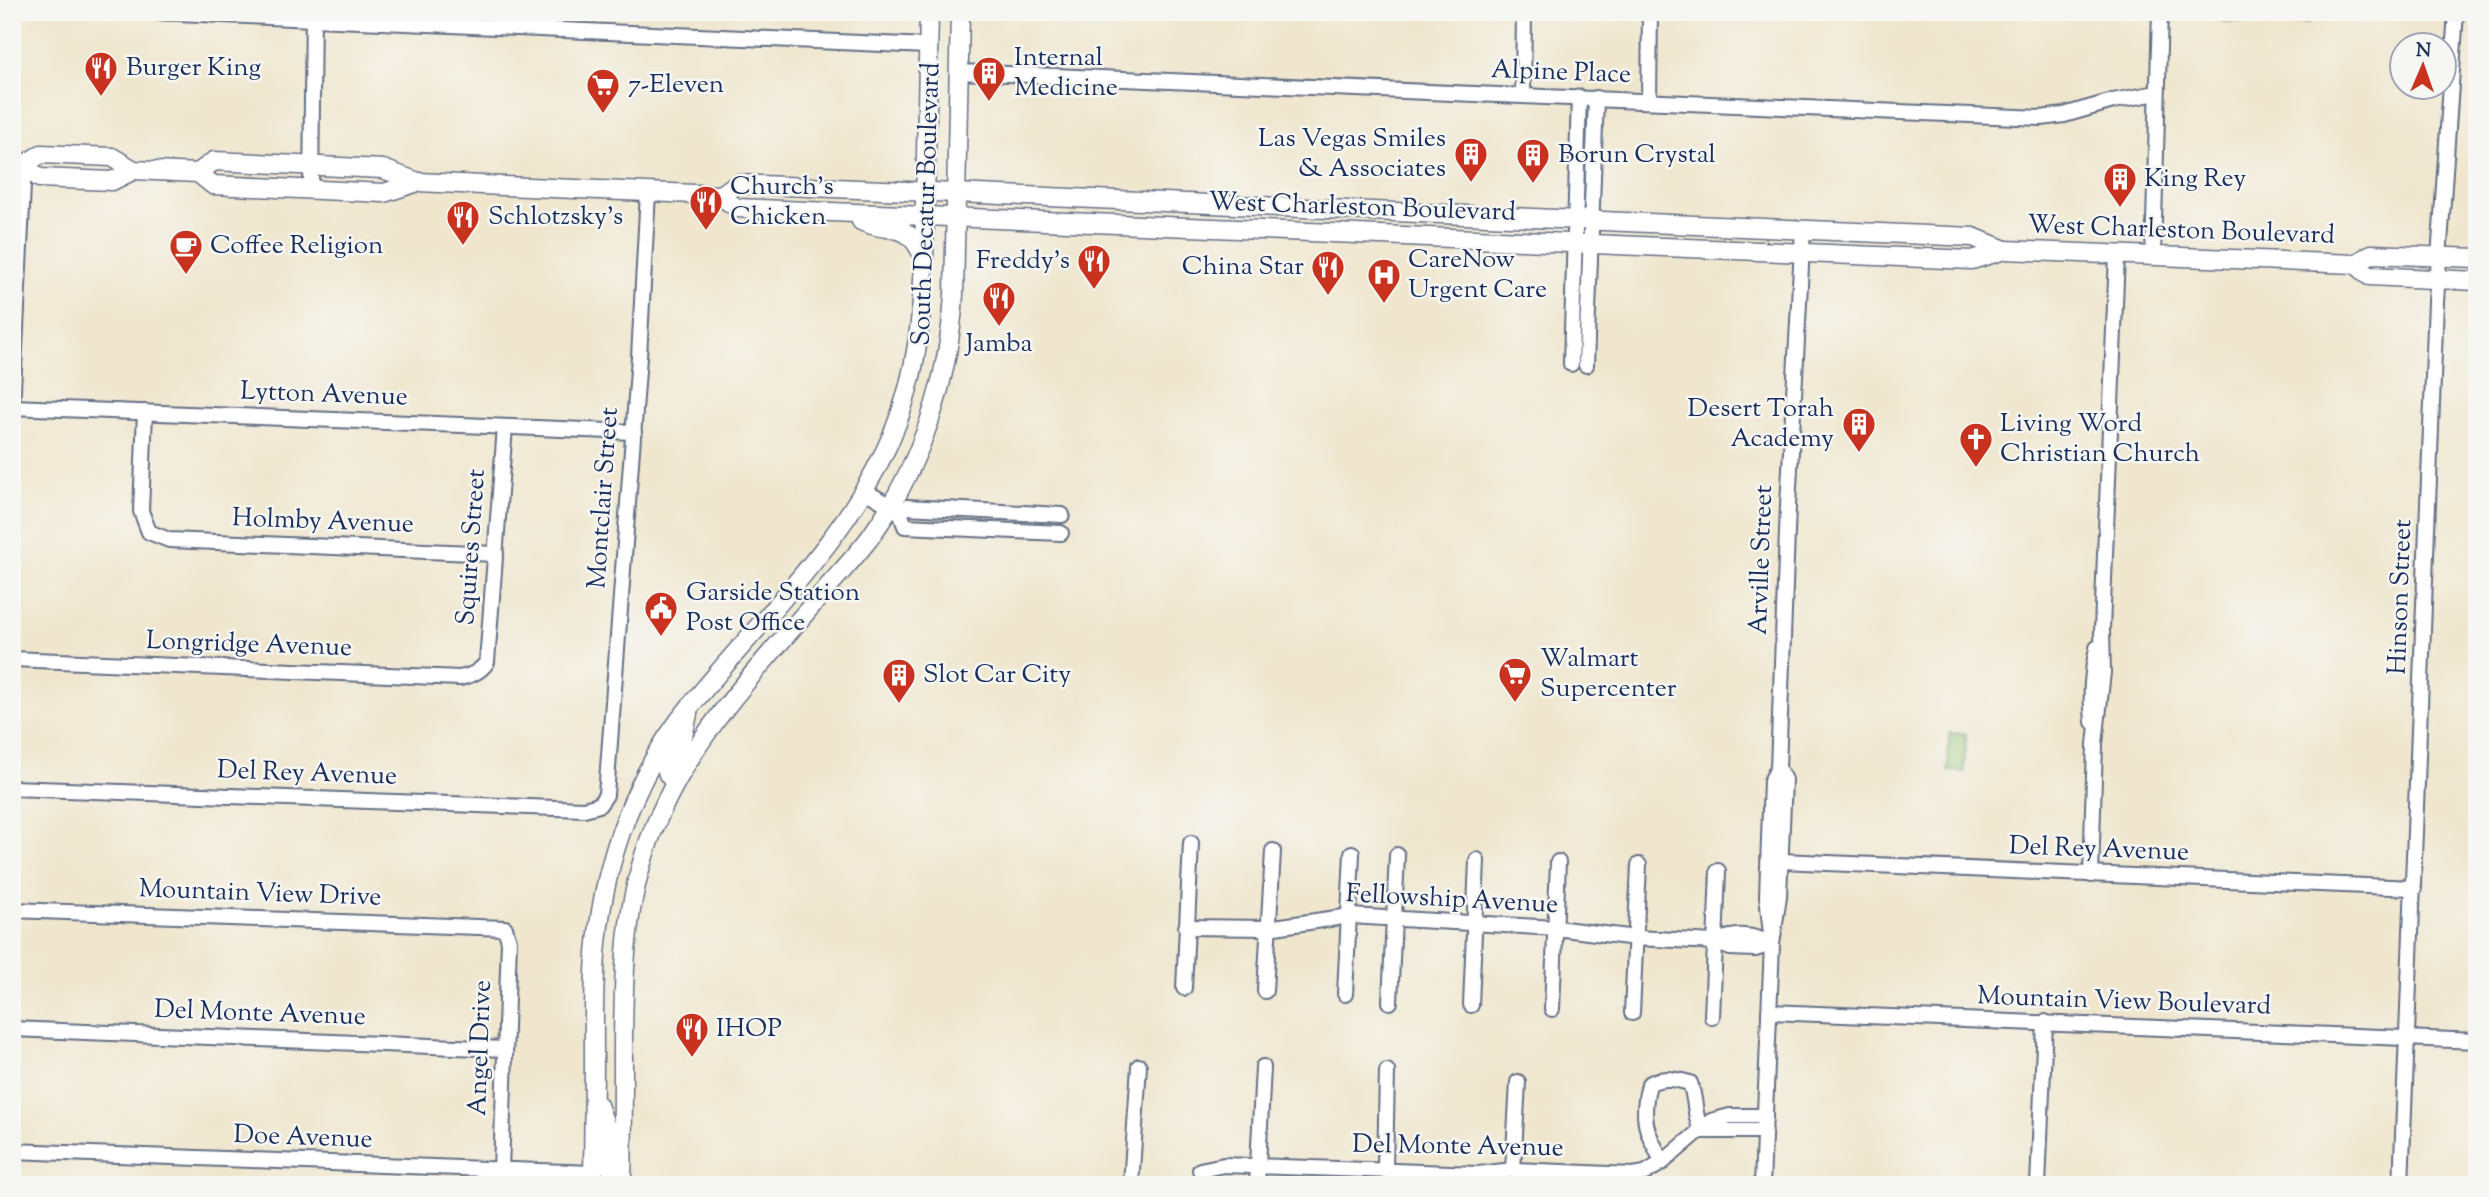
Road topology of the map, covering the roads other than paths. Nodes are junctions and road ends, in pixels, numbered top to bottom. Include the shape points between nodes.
1 (154, 12) edge
2 (929, 12) edge
3 (960, 12) edge
4 (1524, 12) edge
5 (1650, 12) edge
6 (2160, 12) edge
7 (2456, 12) edge
8 (313, 15) edge
9 (928, 46) junction
10 (960, 72) junction
11 (2157, 93) junction
12 (1523, 96) junction
13 (1579, 97) junction
14 (1596, 98) junction
15 (1649, 101) junction
16 (18, 165) edge
17 (310, 166) junction
18 (198, 173) junction
19 (418, 182) junction
20 (311, 190) junction
21 (925, 191) junction
22 (648, 192) junction
23 (958, 193) junction
24 (719, 195) junction
25 (1256, 206) junction
26 (1385, 211) junction
27 (843, 213) junction
28 (925, 217) junction
29 (957, 219) junction
30 (1178, 227) junction
31 (1803, 229) junction
32 (1276, 230) junction
33 (1584, 232) junction
34 (2005, 250) junction
35 (1802, 253) junction
36 (2117, 254) junction
37 (2153, 256) junction
38 (2439, 256) junction
39 (2477, 258) edge
40 (924, 259) junction
41 (2356, 264) junction
42 (2438, 279) junction
43 (2477, 281) edge
44 (1571, 364) dead end
45 (1586, 365) dead end
46 (12, 408) edge
47 (145, 412) junction
48 (505, 427) junction
49 (634, 432) junction
50 (865, 491) junction
51 (895, 509) junction
52 (1062, 515) dead end
53 (1061, 533) dead end
54 (496, 554) junction
55 (12, 659) edge
56 (482, 669) joint
57 (689, 707) junction
58 (1778, 768) junction
59 (675, 783) junction
60 (12, 788) edge
61 (1783, 802) junction
62 (598, 805) joint
63 (1770, 813) junction
64 (1191, 843) dead end
65 (1273, 851) dead end
66 (1352, 853) dead end
67 (1397, 855) dead end
68 (1477, 860) dead end
69 (1781, 861) junction
70 (1558, 862) dead end
71 (1639, 864) dead end
72 (1718, 871) dead end
73 (1768, 872) junction
74 (2091, 874) junction
75 (2414, 888) junction
76 (12, 910) edge
77 (1350, 916) junction
78 (1394, 918) junction
79 (1475, 922) junction
80 (1186, 927) junction
81 (505, 928) joint
82 (1268, 928) junction
83 (1556, 928) junction
84 (1636, 938) junction
85 (1715, 942) junction
86 (1772, 944) junction
87 (1184, 988) dead end
88 (1265, 991) dead end
89 (1345, 994) dead end
90 (1390, 1002) dead end
91 (1471, 1004) dead end
92 (1552, 1009) dead end
93 (1769, 1012) junction
94 (1632, 1013) dead end
95 (1712, 1017) dead end
96 (2045, 1022) junction
97 (12, 1029) edge
98 (2407, 1038) junction
99 (2477, 1041) edge
100 (505, 1049) junction
101 (1139, 1066) dead end
102 (1263, 1067) dead end
103 (1387, 1071) dead end
104 (1518, 1082) dead end
105 (594, 1092) junction
106 (1765, 1124) junction
107 (1701, 1132) junction
108 (12, 1152) edge
109 (1663, 1162) junction
110 (1257, 1166) junction
111 (501, 1170) junction
112 (1200, 1170) dead end
113 (1385, 1170) junction
114 (1513, 1170) junction
115 (622, 1179) edge
116 (1633, 1180) edge
117 (597, 1181) edge
118 (1131, 1185) edge
119 (1257, 1185) edge
120 (1762, 1185) edge
121 (2038, 1185) edge
122 (2401, 1185) edge

1 - 8 street
2 - 9 main road, South Decatur Boulevard
3 - 10 main road, South Decatur Boulevard
4 - 12 street
5 - 15 street
6 - 11 street
7 - 38 street, Hinson Street
8 - 9 street
8 - 17 street
9 - 21 main road, South Decatur Boulevard
10 - 12 street, Alpine Place
10 - 23 main road, South Decatur Boulevard
11 - 15 street, Alpine Place via 2041,118
11 - 37 street
12 - 13 street, Alpine Place
13 - 14 street, Alpine Place
13 - 33 street
14 - 15 street, Alpine Place
14 - 33 street
16 - 18 main road, West Charleston Boulevard via 41,154 112,157 134,170
16 - 46 street
17 - 18 main road, West Charleston Boulevard via 214,161
17 - 19 main road, West Charleston Boulevard via 383,169
17 - 20 street
18 - 20 main road, West Charleston Boulevard via 213,185
19 - 20 main road, West Charleston Boulevard via 384,192
19 - 22 main road, West Charleston Boulevard
21 - 23 main road, West Charleston Boulevard
21 - 24 main road, West Charleston Boulevard via 738,184
21 - 28 main road, South Decatur Boulevard
22 - 24 main road, West Charleston Boulevard
22 - 49 street, Montclair Street
23 - 25 main road, West Charleston Boulevard
23 - 29 main road, South Decatur Boulevard
24 - 27 main road, West Charleston Boulevard via 737,208
25 - 26 main road, West Charleston Boulevard
25 - 30 main road via 1251,214 1240,217
26 - 32 main road via 1288,220
26 - 33 main road, West Charleston Boulevard
27 - 28 main road, West Charleston Boulevard
27 - 40 main road via 870,225 906,232
28 - 29 main road, West Charleston Boulevard
28 - 40 main road, South Decatur Boulevard
29 - 30 main road, West Charleston Boulevard
29 - 51 main road, South Decatur Boulevard via 946,364
30 - 32 main road, West Charleston Boulevard
31 - 33 main road, West Charleston Boulevard
31 - 34 main road, West Charleston Boulevard via 1973,237
31 - 35 street, Arville Street
32 - 33 main road, West Charleston Boulevard
33 - 35 main road, West Charleston Boulevard
33 - 44 street
33 - 45 street
34 - 35 main road, West Charleston Boulevard via 1972,260
34 - 36 main road, West Charleston Boulevard
35 - 58 street, Arville Street
36 - 37 main road, West Charleston Boulevard
36 - 74 street via 2104,672 2095,744
37 - 41 main road, West Charleston Boulevard
38 - 39 main road, West Charleston Boulevard
38 - 41 main road, West Charleston Boulevard via 2371,254
38 - 42 street, Hinson Street
40 - 50 main road, South Decatur Boulevard via 913,374 889,443
41 - 42 main road, West Charleston Boulevard via 2370,276
42 - 43 main road, West Charleston Boulevard
42 - 75 street, Hinson Street
46 - 47 street, Lytton Avenue
47 - 48 street, Lytton Avenue
47 - 54 street, Holmby Avenue via 141,512 149,532 169,540
48 - 49 street, Lytton Avenue
48 - 54 street, Squires Street
49 - 62 street, Montclair Street via 606,795
50 - 51 street
50 - 57 main road, South Decatur Boulevard via 837,533
51 - 52 street
51 - 53 street via 905,526
51 - 59 main road, South Decatur Boulevard via 712,725
54 - 56 street, Squires Street via 487,662
55 - 56 street, Longridge Avenue via 460,678
57 - 59 main road via 682,741 666,767
57 - 105 main road, South Decatur Boulevard via 648,770 610,871 595,963
58 - 61 street, Arville Street via 1784,780
58 - 63 street, Arville Street via 1771,781
59 - 115 main road, South Decatur Boulevard via 642,859 628,918
60 - 62 street, Del Rey Avenue via 584,809
61 - 63 street
61 - 69 street, Arville Street
63 - 73 street, Arville Street
64 - 80 street
65 - 82 street
66 - 77 street
67 - 78 street
68 - 79 street
69 - 73 street
69 - 74 street, Del Rey Avenue
69 - 86 street, Arville Street
70 - 83 street
71 - 84 street
72 - 85 street
73 - 86 street, Arville Street
74 - 75 street, Del Rey Avenue
75 - 98 street, Hinson Street
76 - 81 street, Mountain View Drive
77 - 78 street, Fellowship Avenue
77 - 82 street, Fellowship Avenue
77 - 89 street
78 - 79 street, Fellowship Avenue
78 - 90 street
79 - 83 street, Fellowship Avenue
79 - 91 street
80 - 82 street, Fellowship Avenue
80 - 87 street
81 - 100 street, Angel Drive via 509,942
82 - 88 street
83 - 84 street, Fellowship Avenue
83 - 92 street
84 - 85 street, Fellowship Avenue
84 - 94 street
85 - 86 street, Fellowship Avenue via 1730,935 1756,936
85 - 95 street
86 - 93 street, Arville Street
93 - 96 street, Mountain View Boulevard
93 - 106 street, Arville Street
96 - 98 street, Mountain View Boulevard
96 - 121 street
97 - 100 street, Del Monte Avenue
98 - 99 street, Mountain View Boulevard
98 - 122 street, Hinson Street
100 - 111 street, Angel Drive
101 - 118 street
102 - 110 street
103 - 113 street
104 - 114 street
105 - 115 main road via 606,1127 608,1164
105 - 117 main road, South Decatur Boulevard
106 - 107 street, Del Monte Avenue via 1720,1118
106 - 120 street, Arville Street
107 - 109 street, Del Monte Avenue
107 - 109 street via 1690,1083 1657,1079 1649,1084 1645,1124
108 - 111 street, Doe Avenue
109 - 116 street, Del Monte Avenue
110 - 112 street, Del Monte Avenue
110 - 113 street, Del Monte Avenue
110 - 119 street
111 - 117 street, Doe Avenue
113 - 114 street, Del Monte Avenue via 1478,1174
114 - 116 street, Del Monte Avenue

